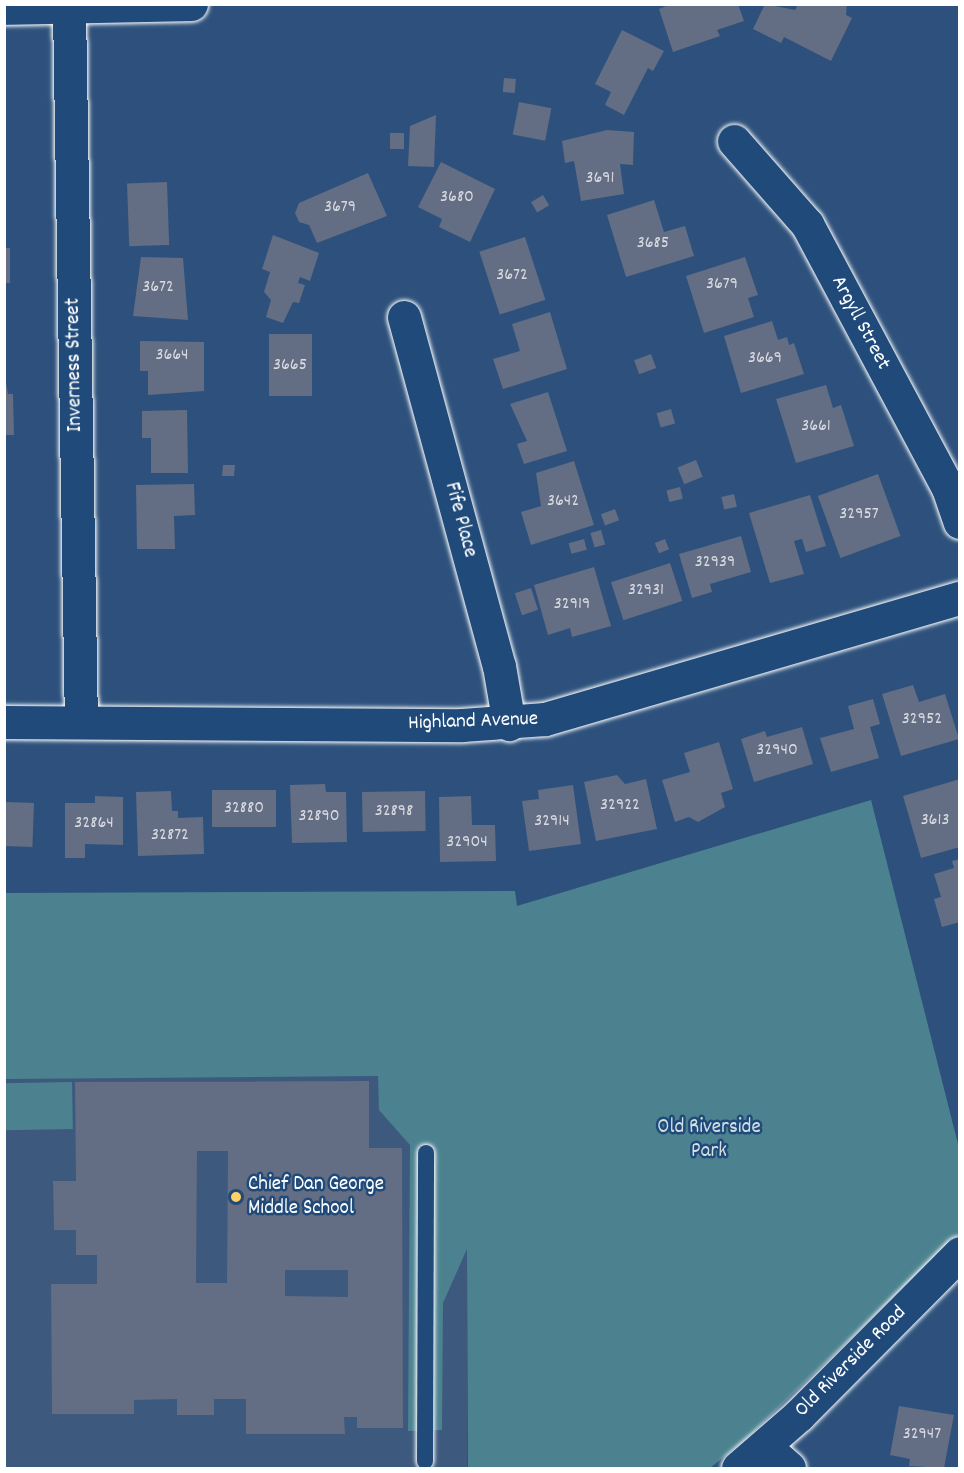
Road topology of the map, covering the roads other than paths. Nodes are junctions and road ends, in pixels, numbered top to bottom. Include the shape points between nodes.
1 (191, 4) edge
2 (4, 8) edge
3 (69, 9) junction
4 (734, 141) dead end
5 (404, 317) dead end
6 (960, 522) edge
7 (960, 598) edge
8 (4, 722) edge
9 (81, 722) junction
10 (509, 724) junction
11 (426, 1153) dead end
12 (960, 1252) edge
13 (764, 1446) junction
14 (425, 1461) dead end
15 (738, 1468) edge
16 (789, 1468) edge

1 - 3 street
2 - 3 street
3 - 9 street, Inverness Street
4 - 6 street, Argyll Street via 807,224 948,488
5 - 10 street, Fife Place via 499,666
7 - 10 street, Highland Avenue via 569,715
8 - 9 street, Highland Avenue
9 - 10 street, Highland Avenue
11 - 14 lane
12 - 13 street, Old Riverside Road
13 - 15 street, Old Riverside Road
13 - 16 street

